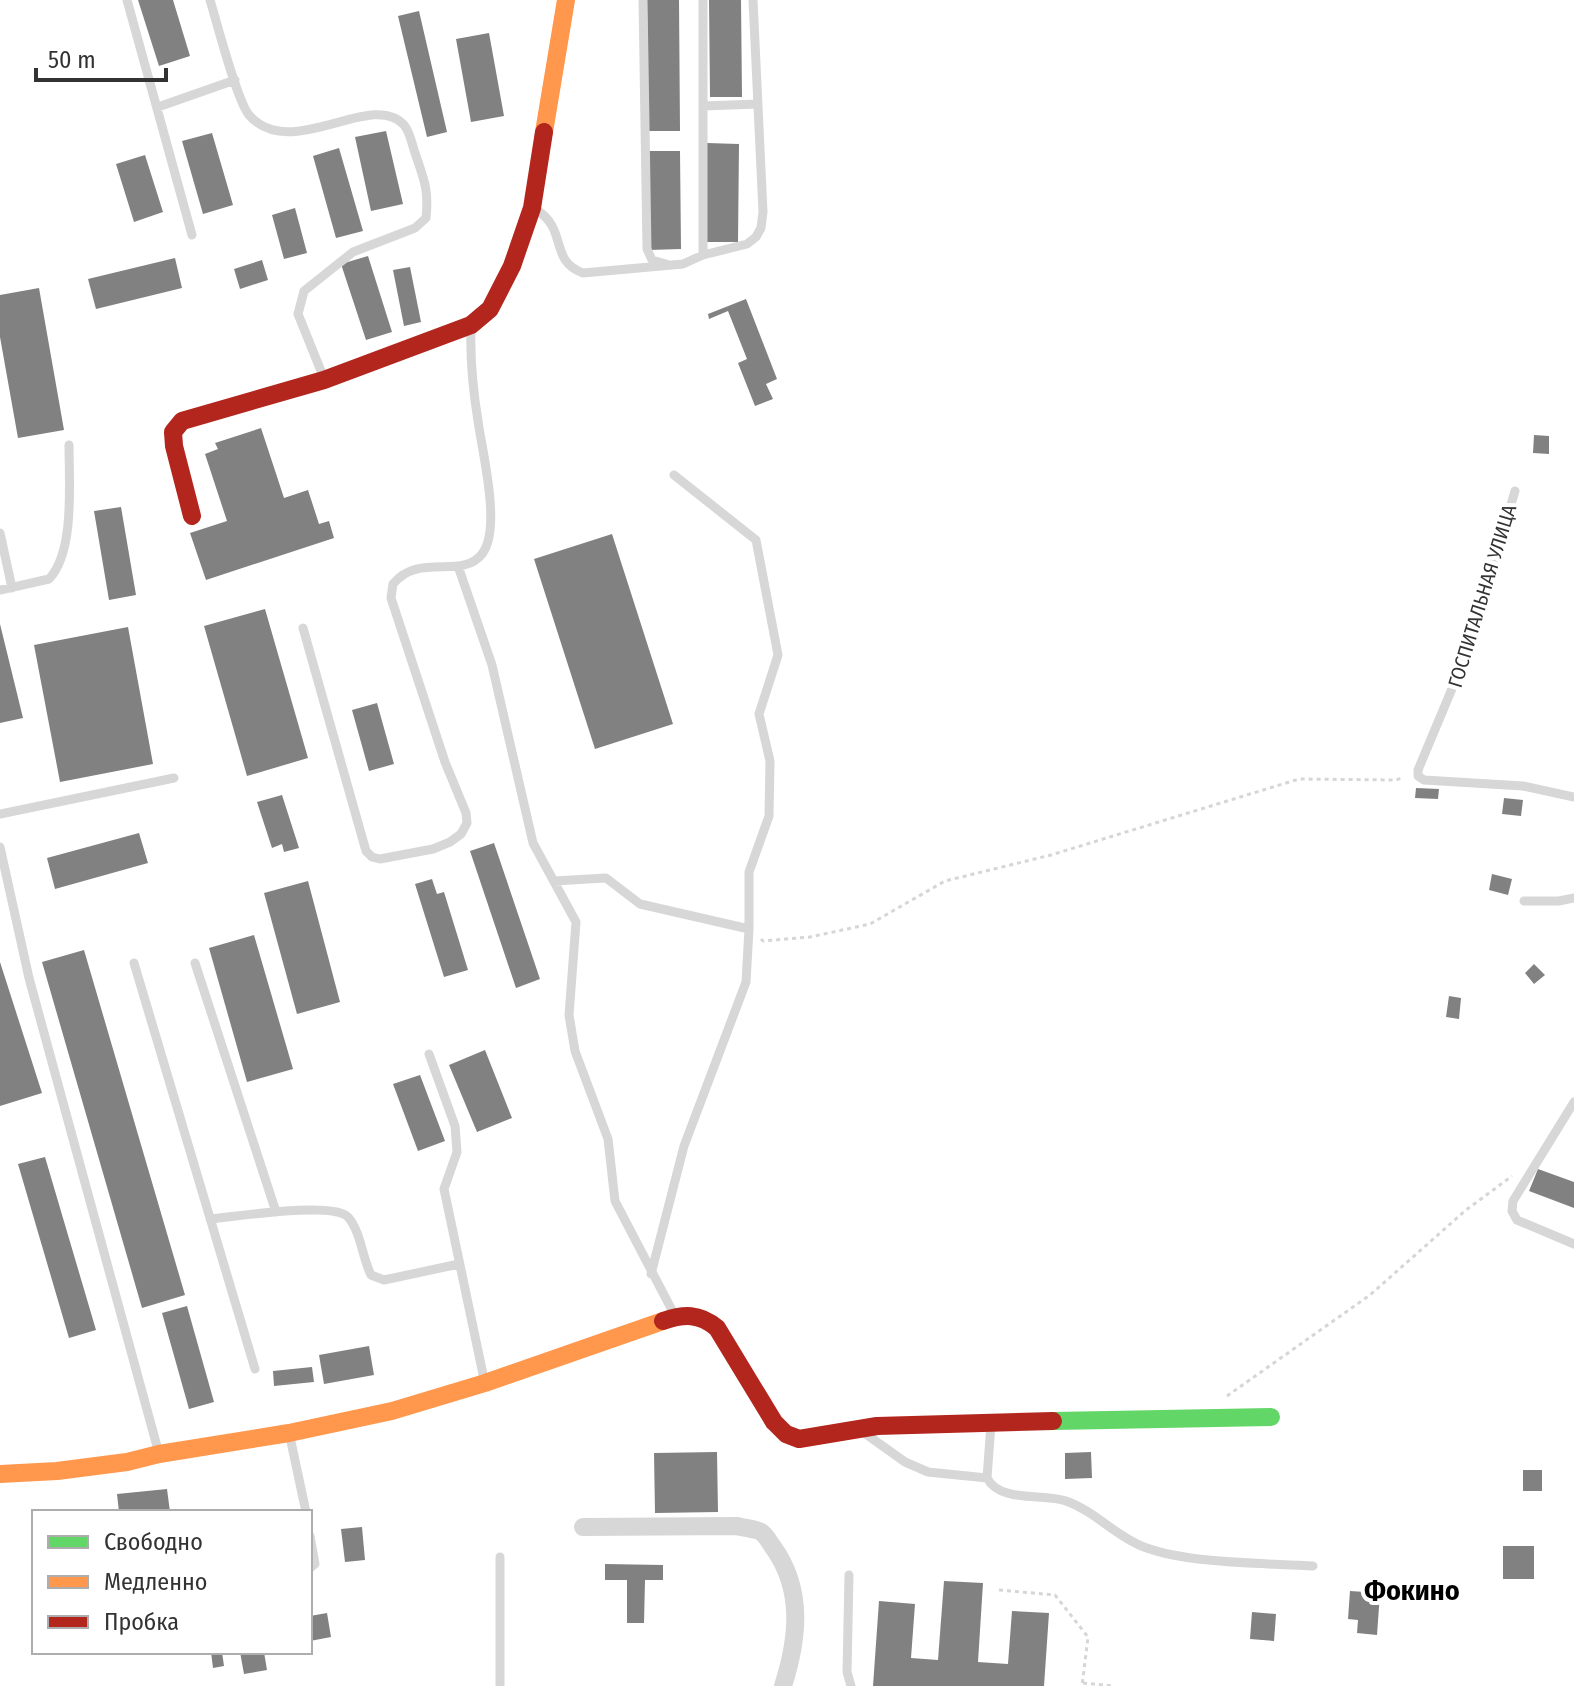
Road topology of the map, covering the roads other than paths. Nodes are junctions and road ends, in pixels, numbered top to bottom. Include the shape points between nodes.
1 (127, 0) edge
2 (210, 0) edge
3 (566, 0) edge
4 (643, 0) edge
5 (703, 0) edge
6 (753, 0) edge
7 (235, 80) junction
8 (758, 104) junction
9 (703, 106) junction
10 (158, 107) junction
11 (532, 208) junction
12 (192, 235) dead end
13 (703, 255) junction
14 (669, 266) junction
15 (471, 325) junction
16 (324, 380) junction
17 (69, 445) dead end
18 (674, 475) dead end
19 (1515, 491) dead end
20 (192, 516) dead end
21 (0, 533) edge
22 (458, 566) junction
23 (12, 588) junction
24 (0, 590) edge
25 (303, 628) dead end
26 (174, 778) dead end
27 (1574, 797) edge
28 (0, 814) edge
29 (0, 847) edge
30 (554, 881) junction
31 (4, 888) edge
32 (1574, 898) edge
33 (1524, 901) dead end
34 (749, 929) junction
35 (134, 963) dead end
36 (195, 963) dead end
37 (429, 1054) dead end
38 (1574, 1102) edge
39 (276, 1212) junction
40 (210, 1219) junction
41 (1574, 1244) edge
42 (459, 1264) junction
43 (651, 1274) junction
44 (675, 1317) junction
45 (255, 1369) dead end
46 (485, 1383) junction
47 (1271, 1417) dead end
48 (991, 1424) junction
49 (857, 1428) junction
50 (289, 1433) junction
51 (159, 1454) junction
52 (0, 1474) edge
53 (987, 1478) junction
54 (306, 1510) edge
55 (583, 1527) dead end
56 (312, 1547) edge
57 (500, 1557) dead end
58 (312, 1566) edge
59 (1313, 1566) dead end
60 (849, 1575) dead end
61 (500, 1686) edge
62 (783, 1686) edge
63 (851, 1686) edge

1 - 10 lane
2 - 7 lane
3 - 11 street
4 - 14 lane via 647,249 652,260
5 - 9 lane
6 - 8 lane
7 - 10 lane
7 - 16 lane via 248,114 270,131 292,132 378,114 395,118 406,127 428,194 426,218 415,228 353,252 304,291 298,314
8 - 9 lane
8 - 13 lane via 761,228 747,244
9 - 13 lane
10 - 12 lane
11 - 14 lane via 548,217 570,268 583,273
11 - 15 street via 490,309
13 - 14 lane
15 - 16 street
15 - 22 lane via 489,532 483,553
16 - 20 street via 182,421 173,432 174,446
17 - 23 lane via 61,563 49,579
18 - 34 lane via 756,540 778,655 759,714 770,761 769,816 749,872
19 - 27 lane, ГОСПИТАЛЬНАЯ УЛИЦА via 1469,648 1418,776 1523,786
21 - 23 lane
22 - 25 lane via 412,569 393,584 391,598 466,813 461,834 433,849 380,859 366,851
22 - 30 lane via 492,665 533,843
23 - 24 lane
26 - 28 lane
29 - 31 lane
30 - 34 lane via 606,878 640,904
30 - 43 lane via 576,922 569,1015 575,1051 608,1139 615,1201
31 - 51 lane
32 - 33 lane
34 - 43 lane via 746,982 684,1146
35 - 40 lane
36 - 39 lane
37 - 42 lane via 455,1126 457,1152 444,1189
38 - 41 lane via 1513,1201 1512,1211 1517,1220
39 - 40 lane
39 - 42 lane via 345,1213 371,1275 384,1280
40 - 45 lane
42 - 46 lane
43 - 44 lane
44 - 46 street
44 - 49 street via 707,1319 720,1330 784,1435 797,1440
46 - 50 street via 392,1411
47 - 48 street
48 - 49 street
48 - 53 lane
49 - 53 lane via 928,1472
50 - 51 street
50 - 54 lane
51 - 52 street via 57,1471
53 - 59 lane via 1003,1492 1073,1504 1129,1540 1171,1556
55 - 62 street via 737,1526 762,1532 785,1564 792,1586 794,1649
56 - 58 lane
57 - 61 lane
60 - 63 lane

